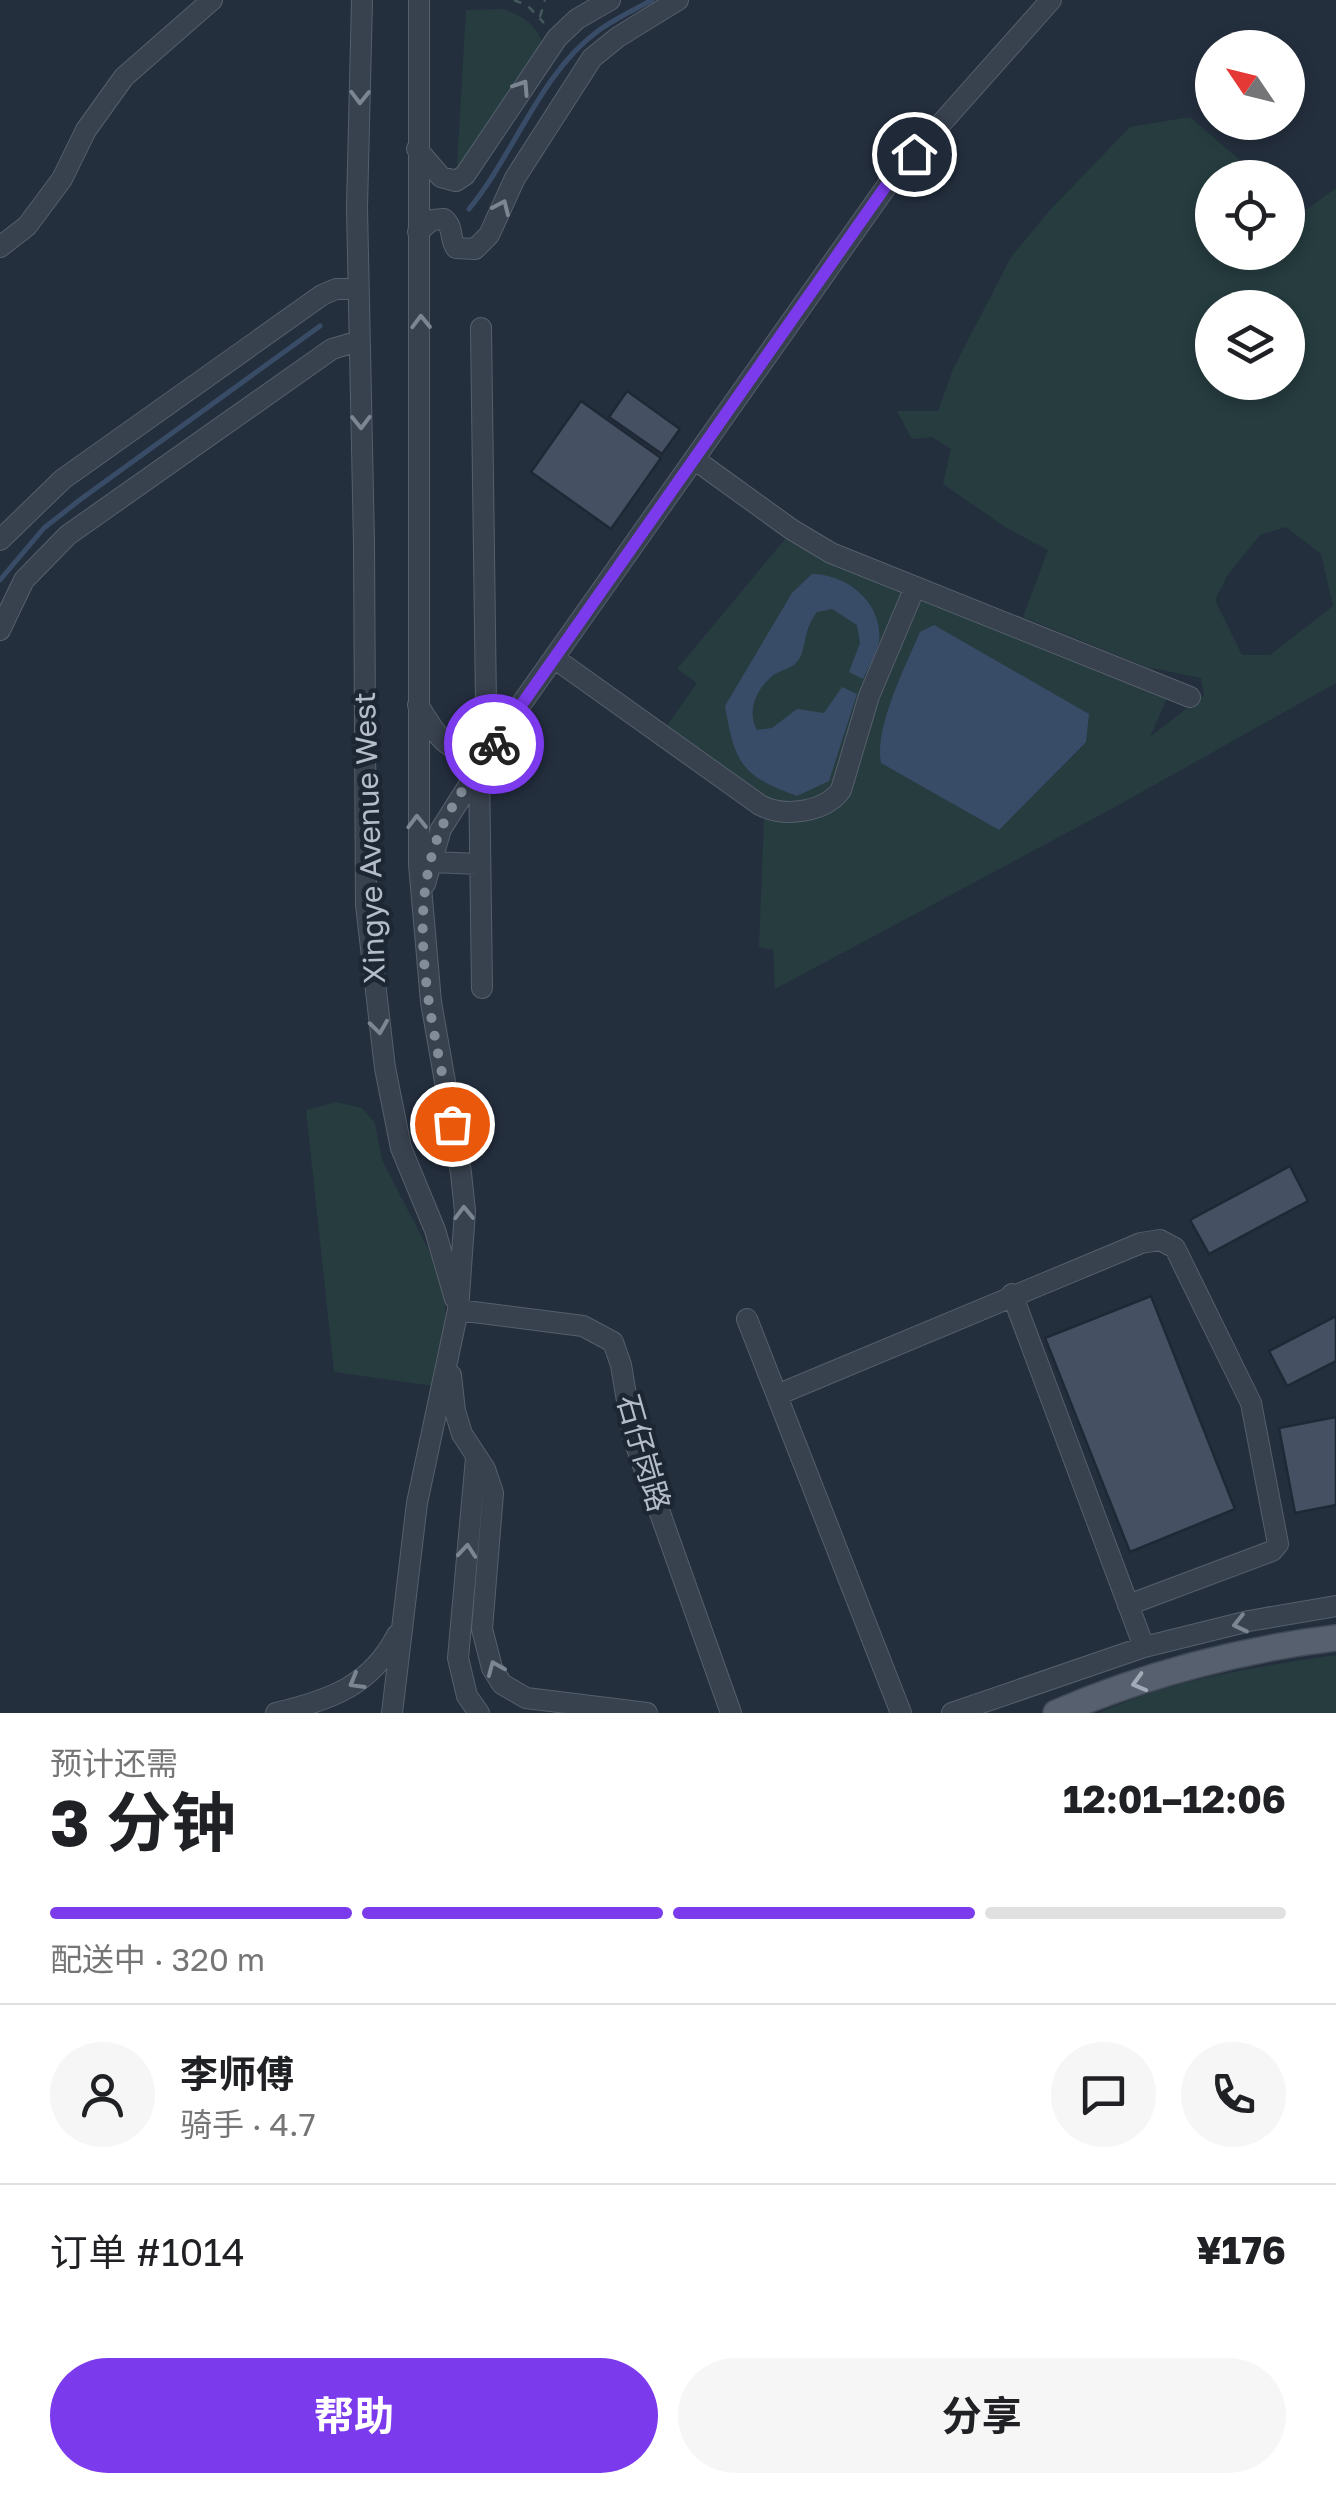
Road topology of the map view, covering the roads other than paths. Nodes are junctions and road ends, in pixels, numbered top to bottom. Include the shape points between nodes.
1 (212, 0) edge
2 (362, 0) edge
3 (420, 0) edge
4 (610, 0) edge
5 (678, 0) edge
6 (1051, 0) edge
7 (418, 149) junction
8 (418, 232) junction
9 (0, 248) edge
10 (358, 289) junction
11 (481, 328) dead end
12 (359, 342) junction
13 (694, 459) junction
14 (0, 540) edge
15 (916, 587) junction
16 (0, 630) edge
17 (554, 658) junction
18 (1190, 698) dead end
19 (417, 704) junction
20 (510, 720) junction
21 (493, 746) junction
22 (480, 767) junction
23 (431, 862) junction
24 (480, 864) junction
25 (422, 919) junction
26 (482, 988) dead end
27 (1012, 1294) junction
28 (458, 1310) junction
29 (747, 1319) dead end
30 (450, 1358) junction
31 (776, 1395) junction
32 (476, 1458) junction
33 (1128, 1606) junction
34 (1336, 1606) edge
35 (406, 1615) junction
36 (1336, 1638) edge
37 (1144, 1647) junction
38 (276, 1713) edge
39 (392, 1713) edge
40 (479, 1713) edge
41 (647, 1713) edge
42 (732, 1713) edge
43 (901, 1713) edge
44 (952, 1713) edge
45 (1056, 1713) edge

1 - 9 street via 124,77 62,179 27,226
2 -> 10 street, Xingye Avenue West
3 - 7 street, Xingye Avenue West
7 -> 4 street via 441,177 456,181 557,38
8 -> 5 street via 432,220 444,220 456,248 475,248 489,235 515,178 592,58
6 - 13 street via 890,180
7 - 8 street, Xingye Avenue West
19 -> 8 street, Xingye Avenue West
10 - 12 street, Xingye Avenue West
10 - 14 street via 322,295 63,479
11 - 20 street via 486,704
12 - 16 street via 332,349 68,534 24,580
12 -> 28 street, Xingye Avenue West via 363,798 372,969 401,1148
13 - 15 street via 791,529
13 - 17 street
15 - 17 street via 869,696 841,790 822,806 772,812
15 - 18 street
17 - 20 street
19 - 21 street via 450,746 462,752
25 -> 19 street, Xingye Avenue West
20 - 21 street
21 - 22 street
22 - 23 street via 442,829
22 - 24 street
23 - 24 street
23 - 25 street
24 - 26 street
28 -> 25 street, Xingye Avenue West via 465,1211
27 - 31 street
27 - 33 street
27 - 33 street via 1160,1240 1175,1248 1251,1403 1278,1544
28 - 30 street
28 - 42 street, 石仔岗路 via 583,1326 613,1342 634,1437
29 - 31 street
30 - 32 street via 455,1411
30 - 35 street via 417,1502
31 - 43 street
40 -> 32 street via 467,1696 458,1658
41 -> 32 street via 526,1698 502,1684 482,1629 493,1493
33 - 37 street
34 -> 37 street
35 -> 38 street via 374,1672 344,1690
35 - 39 street
36 -> 45 main road via 1246,1653
37 - 44 street

